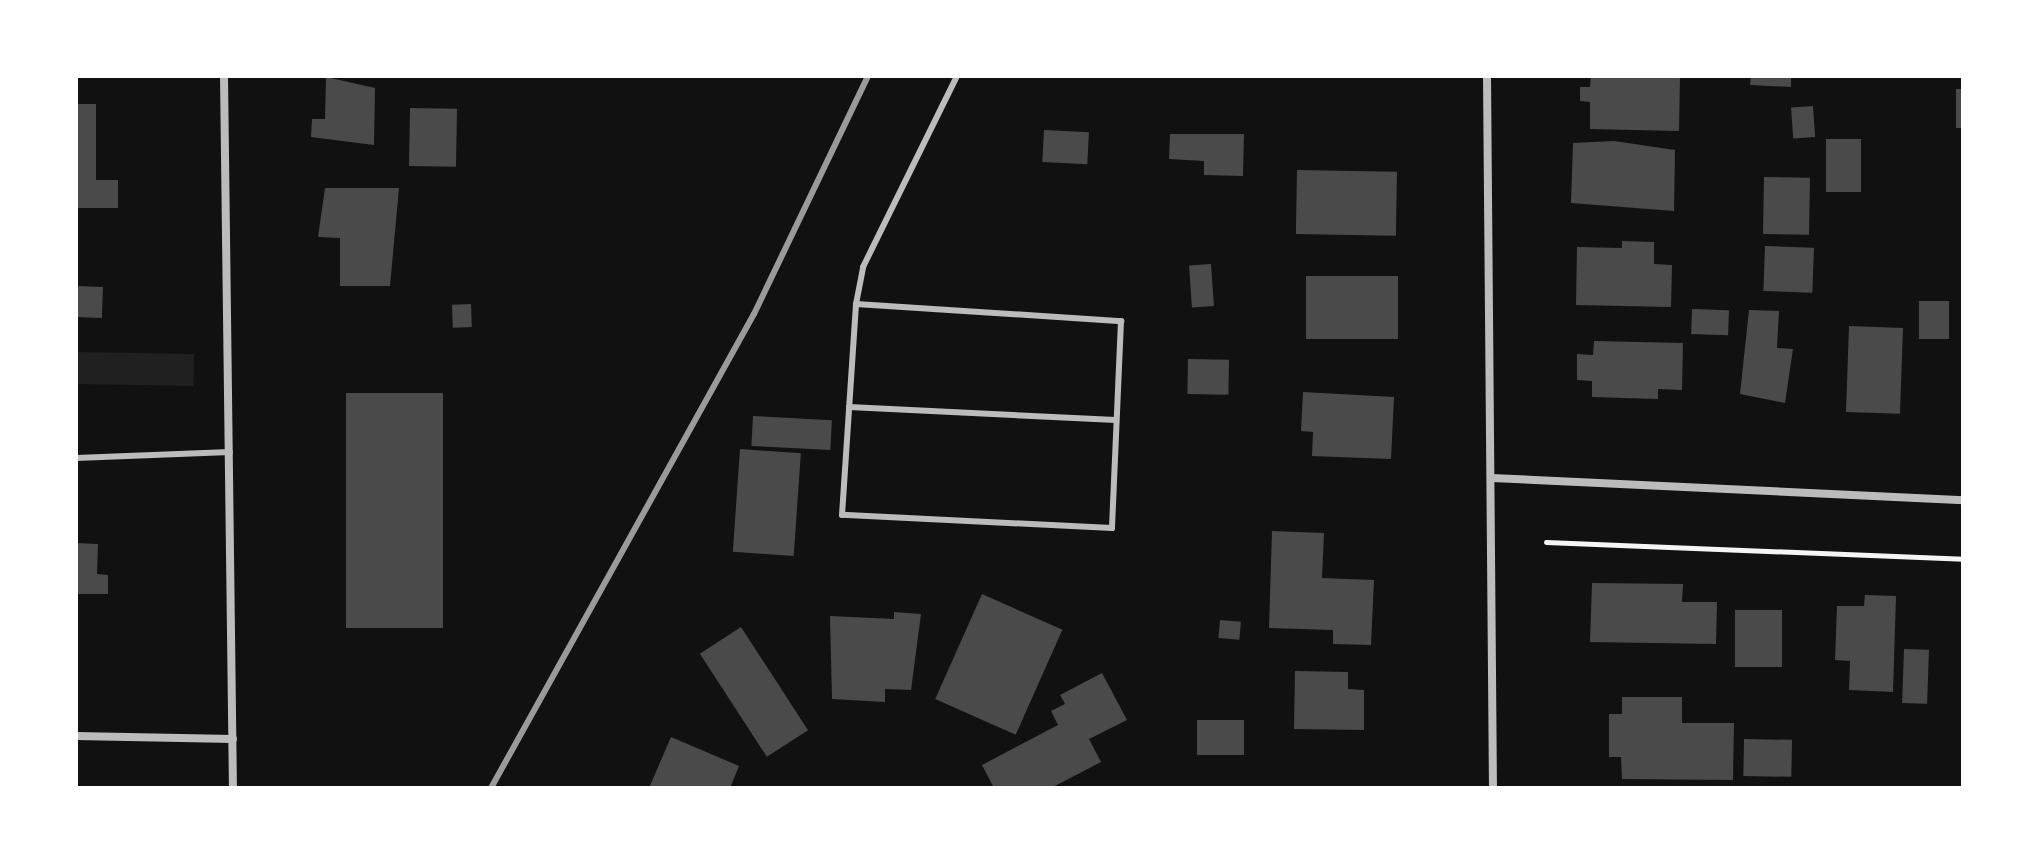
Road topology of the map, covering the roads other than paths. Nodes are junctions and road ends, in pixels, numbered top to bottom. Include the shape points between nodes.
1 (224, 76) edge
2 (957, 76) edge
3 (1487, 76) edge
4 (856, 304) junction
5 (849, 407) junction
6 (1116, 420) junction
7 (230, 452) junction
8 (76, 458) edge
9 (1492, 478) junction
10 (1963, 500) edge
11 (76, 736) edge
12 (233, 739) junction
13 (233, 788) edge
14 (1493, 788) edge

1 - 7 street
2 - 4 lane via 863,267
3 - 9 street
4 - 5 lane
4 - 6 lane via 1121,321
5 - 6 lane
5 - 6 lane via 842,515 905,519 1112,528
7 - 8 lane
7 - 12 street
9 - 10 street
9 - 14 street
11 - 12 street
12 - 13 street

